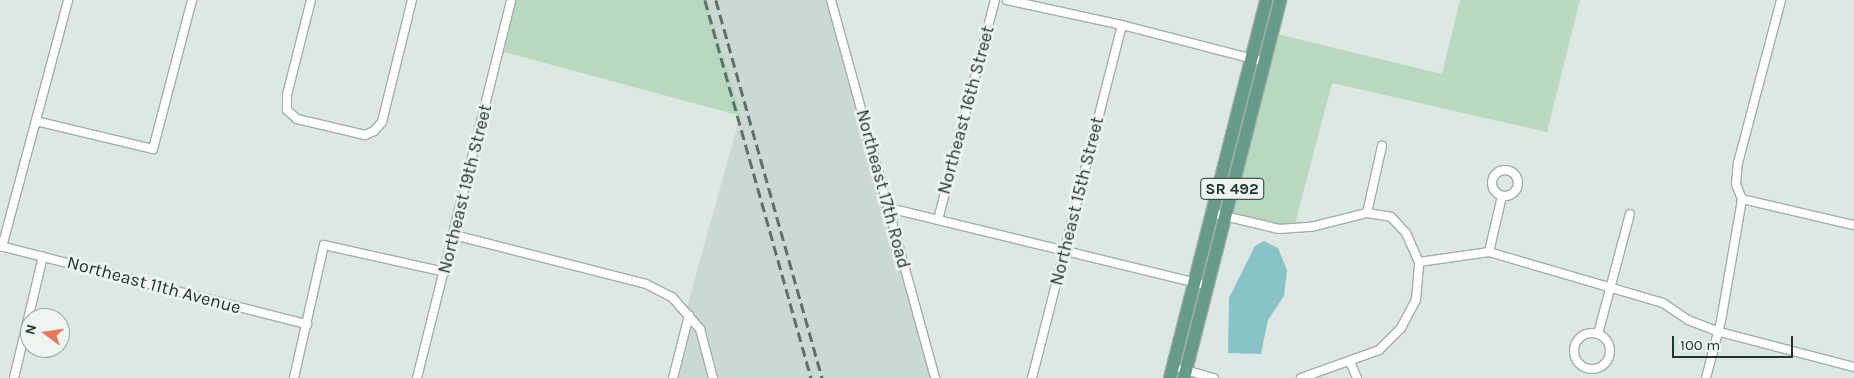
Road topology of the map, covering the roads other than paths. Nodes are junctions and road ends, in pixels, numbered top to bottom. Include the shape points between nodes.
1 (68, 0) edge
2 (192, 0) edge
3 (311, 0) edge
4 (412, 0) edge
5 (511, 0) edge
6 (831, 0) edge
7 (995, 0) edge
8 (1007, 0) edge
9 (1266, 0) edge
10 (1280, 0) edge
11 (1781, 0) edge
12 (1033, 2) edge
13 (1122, 25) junction
14 (1251, 59) junction
15 (1265, 62) junction
16 (36, 122) junction
17 (1382, 146) dead end
18 (1502, 196) dead end
19 (1742, 199) junction
20 (888, 208) junction
21 (1367, 213) junction
22 (1212, 214) junction
23 (1630, 214) dead end
24 (1225, 217) junction
25 (938, 220) junction
26 (1854, 225) edge
27 (454, 235) junction
28 (1, 246) edge
29 (1063, 252) junction
30 (1489, 252) junction
31 (43, 256) junction
32 (1420, 262) junction
33 (444, 272) junction
34 (1194, 283) junction
35 (1208, 286) junction
36 (1612, 287) junction
37 (689, 315) junction
38 (307, 324) junction
39 (1716, 331) junction
40 (1598, 334) junction
41 (1350, 362) junction
42 (1854, 367) edge
43 (1171, 372) edge
44 (1185, 374) edge
45 (14, 378) edge
46 (294, 378) edge
47 (417, 378) edge
48 (673, 378) edge
49 (713, 378) edge
50 (934, 378) edge
51 (1032, 378) edge
52 (1214, 378) edge
53 (1301, 378) edge
54 (1357, 378) edge
55 (1706, 378) edge

1 - 16 street
2 - 16 street via 152,149
3 - 4 street via 287,95 287,110 297,119 365,135 382,122
5 - 27 street, Northeast 19th Street
6 - 20 street, Northeast 17th Road
7 - 25 street, Northeast 16th Street
8 - 12 street
9 - 14 main road, SR 492
10 - 15 main road, SR 492
11 - 19 street via 1738,163 1736,184
12 - 13 street
13 - 14 street
13 - 29 street, Northeast 15th Street
14 - 15 street
14 - 22 main road, SR 492
15 - 24 main road, SR 492
16 - 28 street
17 - 21 street
18 - 30 street
19 - 26 street
19 - 39 street
20 - 25 street
20 - 50 street, Northeast 17th Road
21 - 24 street via 1311,227 1279,229
21 - 32 street via 1391,217 1406,233
22 - 24 street
22 - 34 main road, SR 492
23 - 36 street
24 - 35 main road, SR 492
25 - 29 street
27 - 33 street, Northeast 19th Street
27 - 37 street via 646,284 672,296
28 - 31 street, Northeast 11th Avenue
29 - 34 street
29 - 51 street, Northeast 15th Street
30 - 32 street
30 - 36 street
31 - 38 street, Northeast 11th Avenue
31 - 45 street
32 - 41 street via 1416,300 1401,328 1380,350
33 - 38 street via 324,245
33 - 47 street, Northeast 19th Street
34 - 35 street
34 - 43 main road, SR 492
35 - 44 main road, SR 492
36 - 39 street via 1663,302 1688,320
36 - 40 street
37 - 48 street
37 - 49 street via 700,329
38 - 46 street
39 - 42 street
39 - 55 street
40 - 40 street via 1581,337 1575,346 1578,363 1588,369 1599,369 1610,357 1610,345
41 - 53 street
41 - 54 street
43 - 44 street
44 - 52 street

